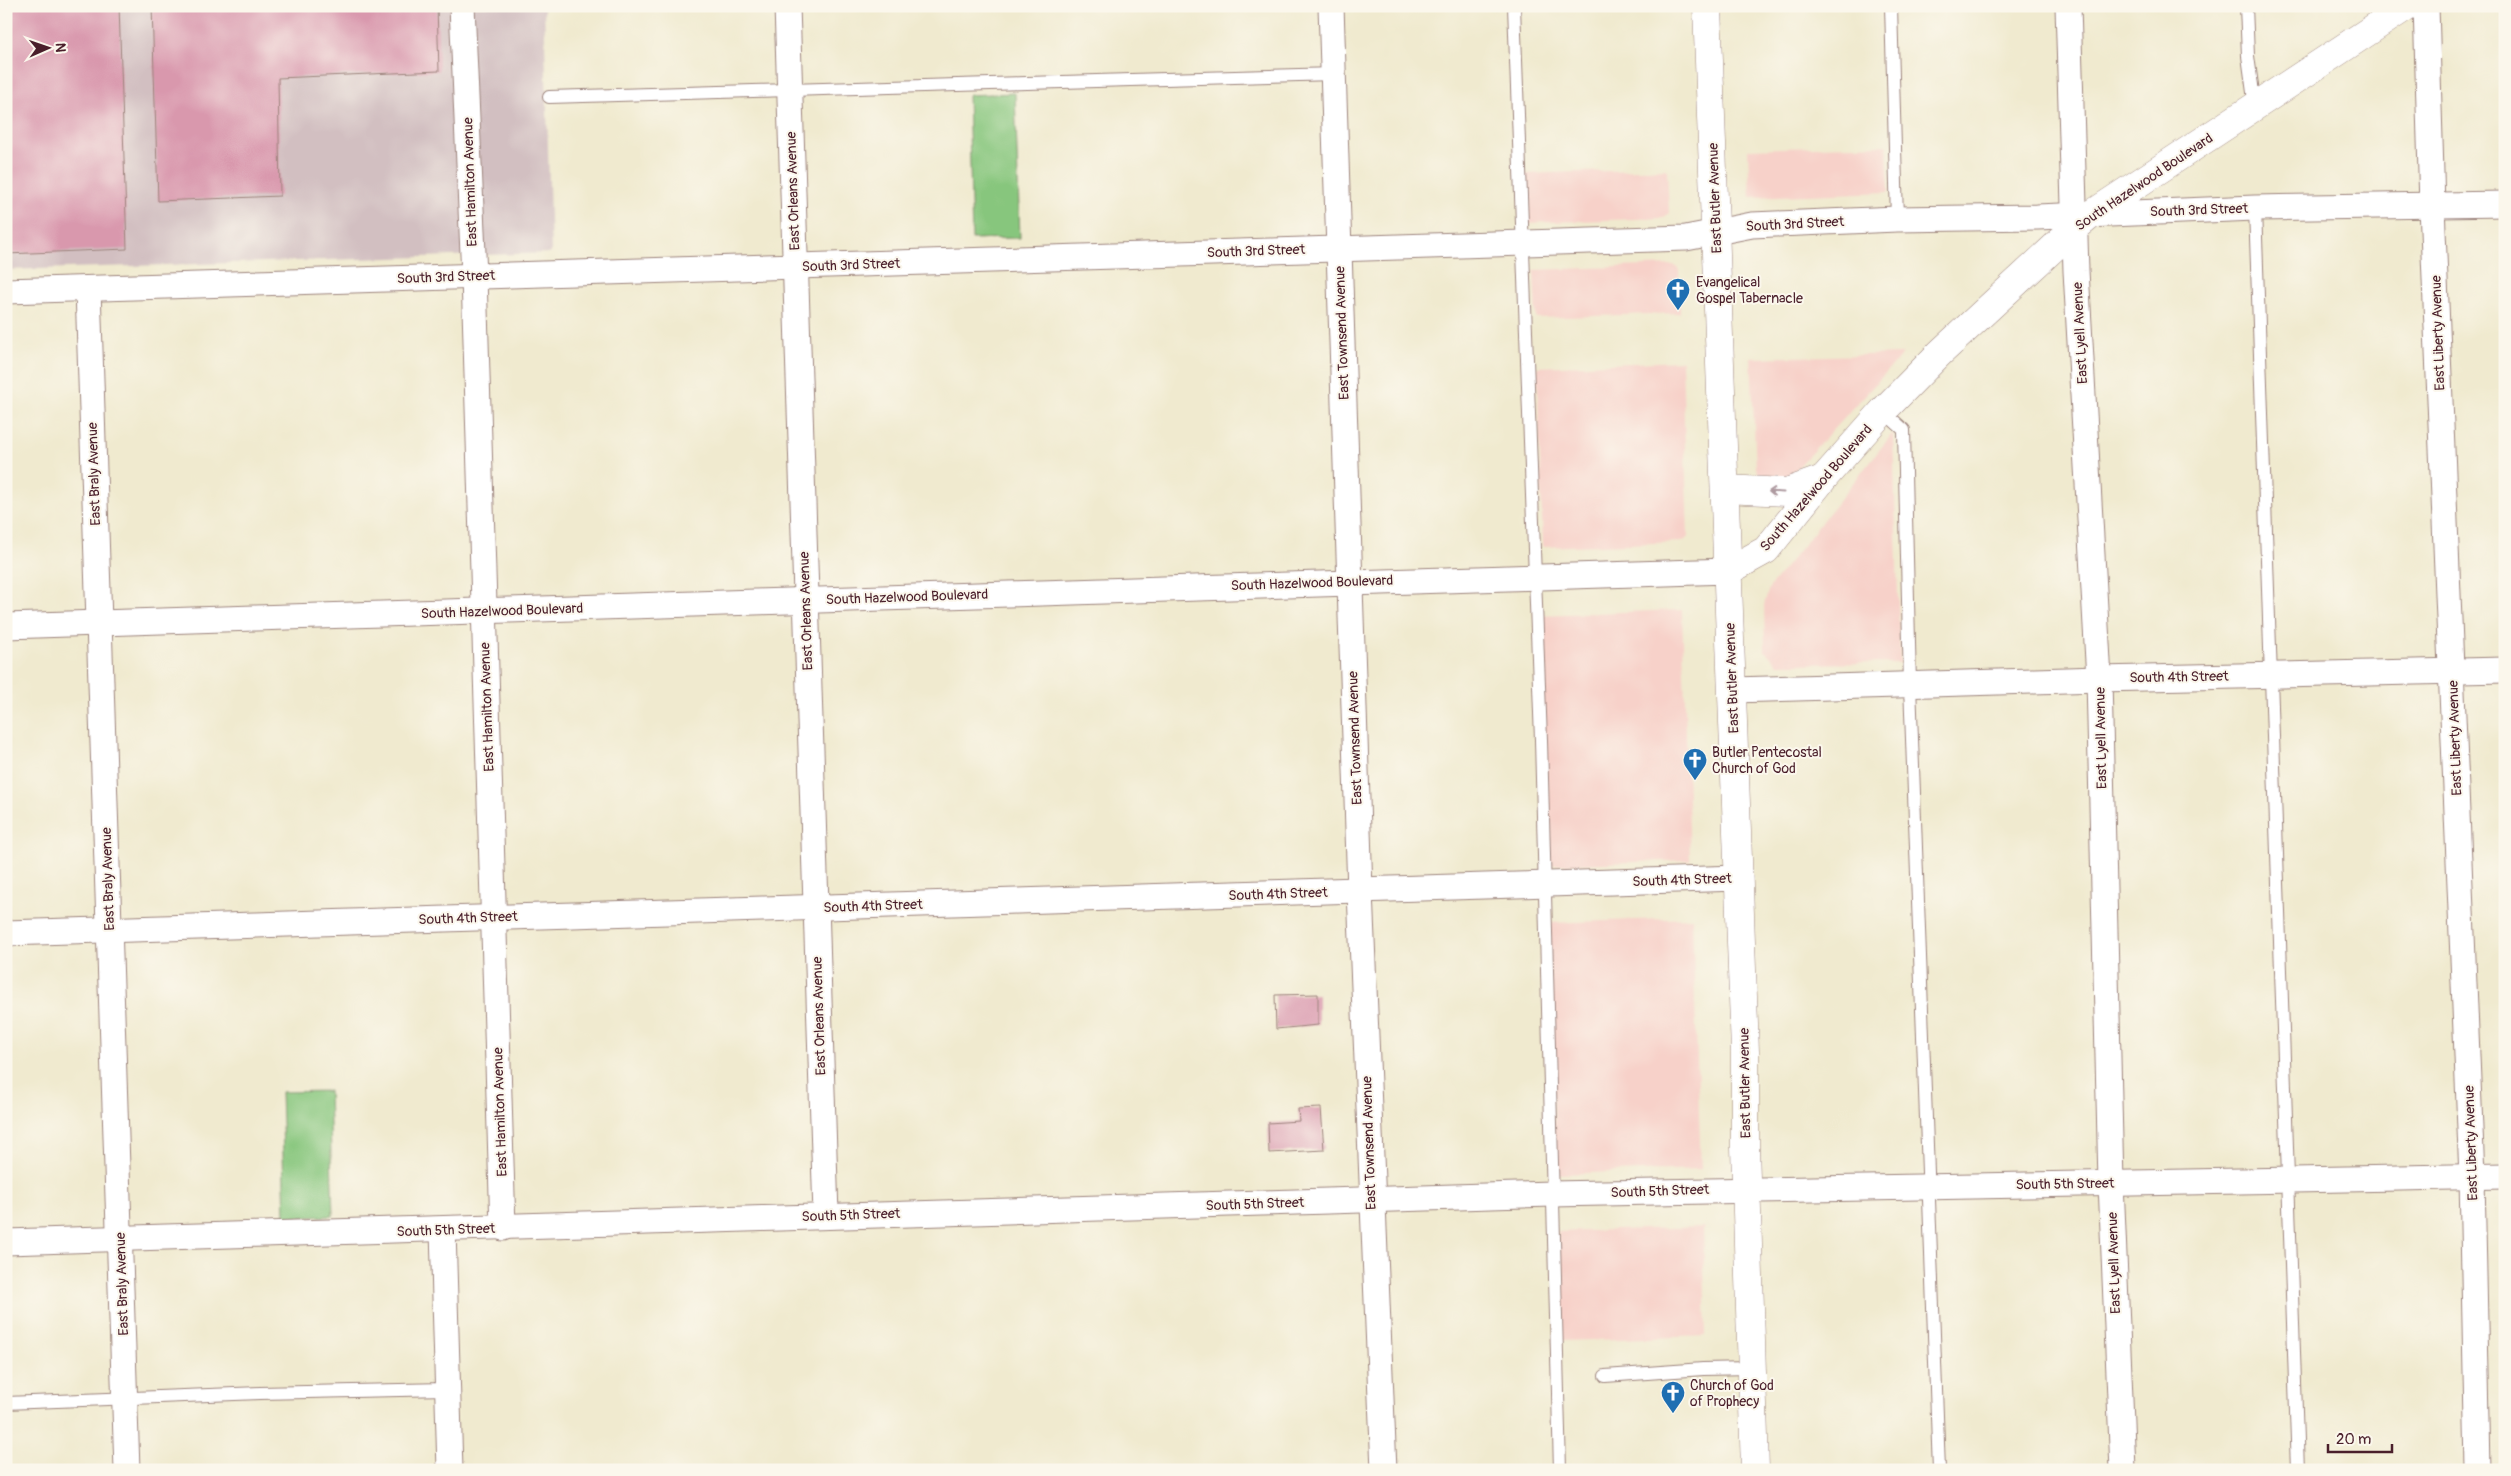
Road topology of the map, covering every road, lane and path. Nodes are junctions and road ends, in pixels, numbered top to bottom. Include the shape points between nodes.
1 (462, 6) edge
2 (787, 6) edge
3 (1331, 6) edge
4 (1514, 6) edge
5 (1707, 6) edge
6 (1890, 6) edge
7 (2068, 6) edge
8 (2246, 6) edge
9 (2407, 6) edge
10 (2426, 6) edge
11 (1334, 74) junction
12 (790, 90) junction
13 (549, 97) dead end
14 (2255, 107) junction
15 (2505, 204) edge
16 (2432, 206) junction
17 (2255, 208) junction
18 (1897, 219) junction
19 (2081, 219) junction
20 (1716, 232) junction
21 (1522, 243) junction
22 (1339, 249) junction
23 (796, 266) junction
24 (474, 276) junction
25 (88, 289) junction
26 (6, 291) edge
27 (1883, 411) junction
28 (1823, 479) junction
29 (1725, 489) junction
30 (1728, 571) junction
31 (1534, 577) junction
32 (1350, 582) junction
33 (806, 601) junction
34 (484, 612) junction
35 (99, 623) junction
36 (6, 626) edge
37 (2505, 670) edge
38 (2452, 672) junction
39 (2272, 675) junction
40 (2099, 679) junction
41 (1910, 685) junction
42 (1733, 690) junction
43 (1739, 878) junction
44 (1544, 885) junction
45 (1360, 891) junction
46 (815, 908) junction
47 (494, 918) junction
48 (109, 929) junction
49 (6, 933) edge
50 (2505, 1176) edge
51 (2472, 1178) junction
52 (2288, 1180) junction
53 (2111, 1183) junction
54 (1930, 1187) junction
55 (1746, 1189) junction
56 (1552, 1194) junction
57 (1372, 1200) junction
58 (826, 1215) junction
59 (503, 1228) junction
60 (443, 1230) junction
61 (121, 1237) junction
62 (6, 1242) edge
63 (1751, 1368) junction
64 (1605, 1376) dead end
65 (446, 1389) junction
66 (125, 1398) junction
67 (6, 1403) edge
68 (127, 1470) edge
69 (450, 1470) edge
70 (1384, 1470) edge
71 (1560, 1470) edge
72 (1755, 1470) edge
73 (1939, 1470) edge
74 (2123, 1470) edge
75 (2298, 1470) edge
76 (2478, 1470) edge

1 - 24 street, East Hamilton Avenue
2 - 12 street, East Orleans Avenue
3 - 11 street, East Townsend Avenue
4 - 21 lane
5 - 20 street, East Butler Avenue
6 - 18 lane
7 - 19 street, East Lyell Avenue
8 - 14 lane
9 - 14 street, South Hazelwood Boulevard
10 - 16 street, East Liberty Avenue
11 - 12 lane
11 - 22 street, East Townsend Avenue
12 - 13 lane
12 - 23 street, East Orleans Avenue
14 - 19 street, South Hazelwood Boulevard
15 - 16 street, South 3rd Street
16 - 17 street, South 3rd Street
16 - 38 street, East Liberty Avenue
17 - 19 street, South 3rd Street
17 - 39 lane
18 - 19 street, South 3rd Street
18 - 20 street, South 3rd Street via 1752,225
19 - 27 street, South Hazelwood Boulevard
19 - 40 street, East Lyell Avenue
20 - 21 street, South 3rd Street via 1686,238
20 - 29 street, East Butler Avenue
21 - 22 street, South 3rd Street
21 - 31 lane
22 - 23 street, South 3rd Street
22 - 32 street, East Townsend Avenue
23 - 24 street, South 3rd Street
23 - 33 street, East Orleans Avenue
24 - 25 street, South 3rd Street
24 - 34 street, East Hamilton Avenue
25 - 26 street, South 3rd Street
25 - 35 street, East Braly Avenue
27 - 28 street, South Hazelwood Boulevard
27 - 41 lane via 1904,430
28 -> 29 street via 1787,492
28 - 30 street, South Hazelwood Boulevard via 1766,550
29 - 30 street, East Butler Avenue
30 - 31 street, South Hazelwood Boulevard
30 - 42 street, East Butler Avenue
31 - 32 street, South Hazelwood Boulevard
31 - 44 lane
32 - 33 street, South Hazelwood Boulevard
32 - 45 street, East Townsend Avenue
33 - 34 street, South Hazelwood Boulevard
33 - 46 street, East Orleans Avenue
34 - 35 street, South Hazelwood Boulevard
34 - 47 street, East Hamilton Avenue
35 - 36 street, South Hazelwood Boulevard
35 - 48 street, East Braly Avenue
37 - 38 street, South 4th Street
38 - 39 street, South 4th Street
38 - 51 street, East Liberty Avenue
39 - 40 street, South 4th Street
39 - 52 lane
40 - 41 street, South 4th Street
40 - 53 street, East Lyell Avenue
41 - 42 street, South 4th Street
41 - 54 lane
42 - 43 street, East Butler Avenue
43 - 44 street, South 4th Street
43 - 55 street, East Butler Avenue
44 - 45 street, South 4th Street
44 - 56 lane
45 - 46 street, South 4th Street
45 - 57 street, East Townsend Avenue
46 - 47 street, South 4th Street
46 - 58 street, East Orleans Avenue
47 - 48 street, South 4th Street
47 - 59 street, East Hamilton Avenue
48 - 49 street, South 4th Street
48 - 61 street, East Braly Avenue
50 - 51 street, South 5th Street
51 - 52 street, South 5th Street
51 - 76 street, East Liberty Avenue
52 - 53 street, South 5th Street
52 - 75 lane
53 - 54 street, South 5th Street
53 - 74 street, East Lyell Avenue
54 - 55 street, South 5th Street
54 - 73 lane
55 - 56 street, South 5th Street
55 - 63 street, East Butler Avenue
56 - 57 street, South 5th Street
56 - 71 lane
57 - 58 street, South 5th Street
57 - 70 street, East Townsend Avenue
58 - 59 street, South 5th Street
59 - 60 street, South 5th Street
60 - 61 street, South 5th Street
60 - 65 street
61 - 62 street, South 5th Street
61 - 66 street, East Braly Avenue
63 - 64 lane
63 - 72 street, East Butler Avenue
65 - 66 lane
65 - 69 street
66 - 67 lane
66 - 68 street, East Braly Avenue

